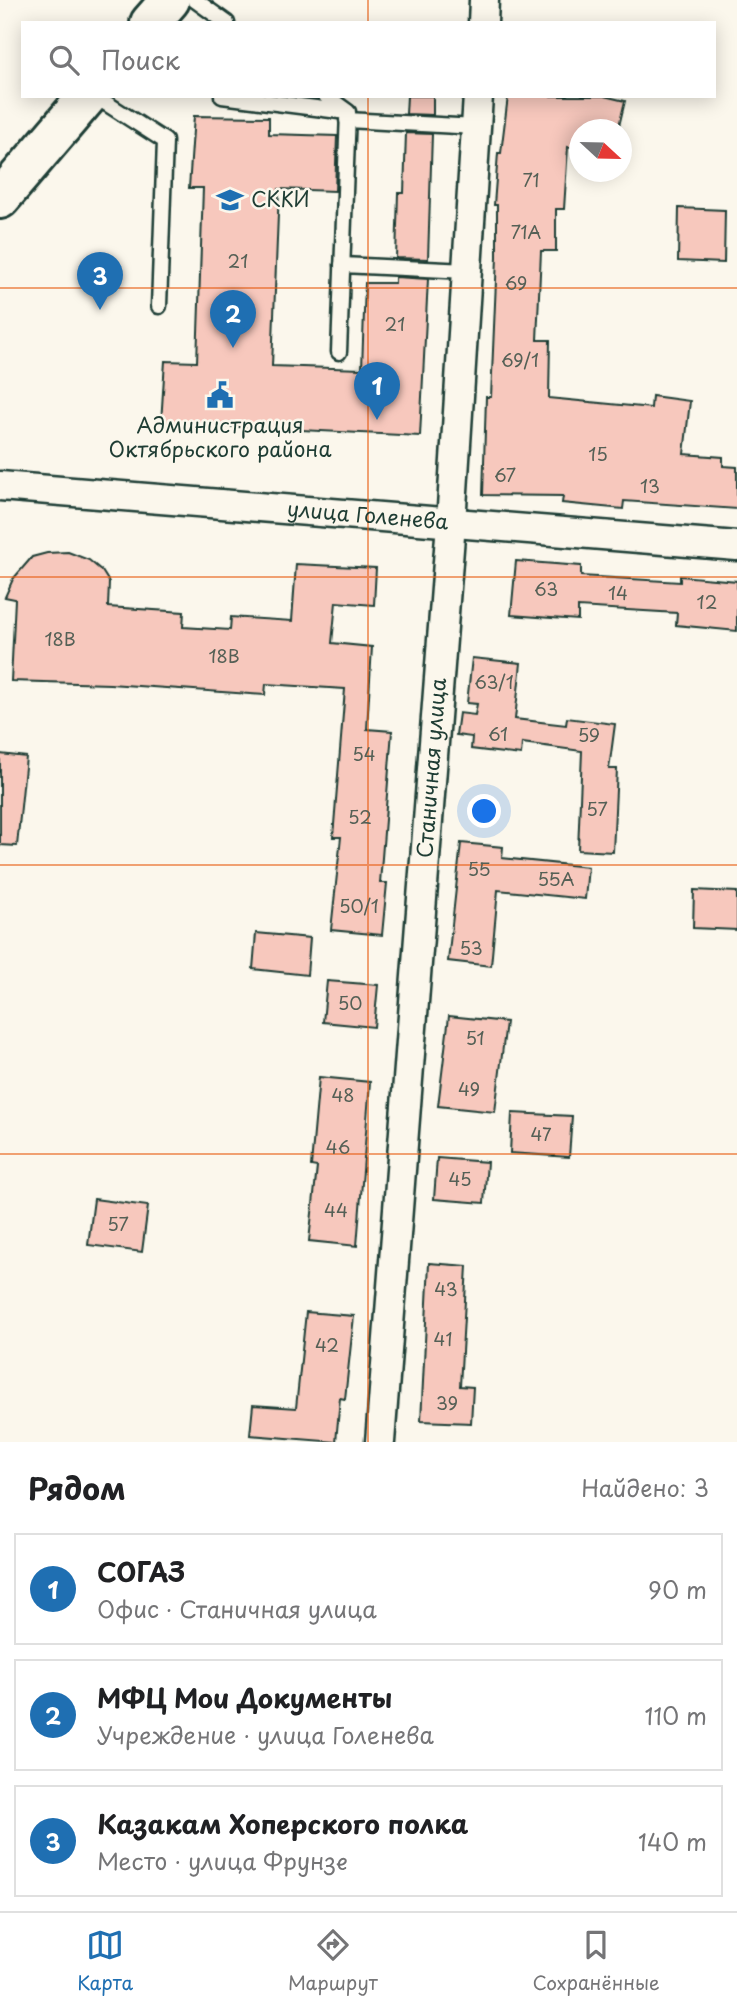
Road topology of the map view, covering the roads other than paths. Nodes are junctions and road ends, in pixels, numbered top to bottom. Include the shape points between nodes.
1 (170, 0) edge
2 (195, 0) edge
3 (484, 0) edge
4 (152, 21) edge
5 (224, 21) edge
6 (483, 21) edge
7 (86, 98) edge
8 (99, 98) edge
9 (234, 98) edge
10 (328, 98) edge
11 (478, 98) edge
12 (347, 116) junction
13 (476, 127) junction
14 (46, 146) junction
15 (0, 199) edge
16 (0, 218) edge
17 (342, 265) junction
18 (467, 271) junction
19 (159, 306) dead end
20 (339, 352) dead end
21 (0, 486) edge
22 (450, 523) junction
23 (737, 546) edge
24 (380, 1442) edge

1 - 4 main road
2 - 5 lane
3 - 6 street
7 - 14 main road
8 - 19 lane via 165,141
9 - 12 lane
10 - 12 lane
11 - 13 street, Станичная улица
12 - 13 lane
12 - 17 lane
13 - 18 street, Станичная улица
14 - 15 main road
14 - 16 main road
17 - 18 lane
17 - 20 lane
18 - 22 street, Станичная улица
21 - 22 street, улица Голенева
22 - 23 street, улица Голенева
22 - 24 street, Станичная улица

